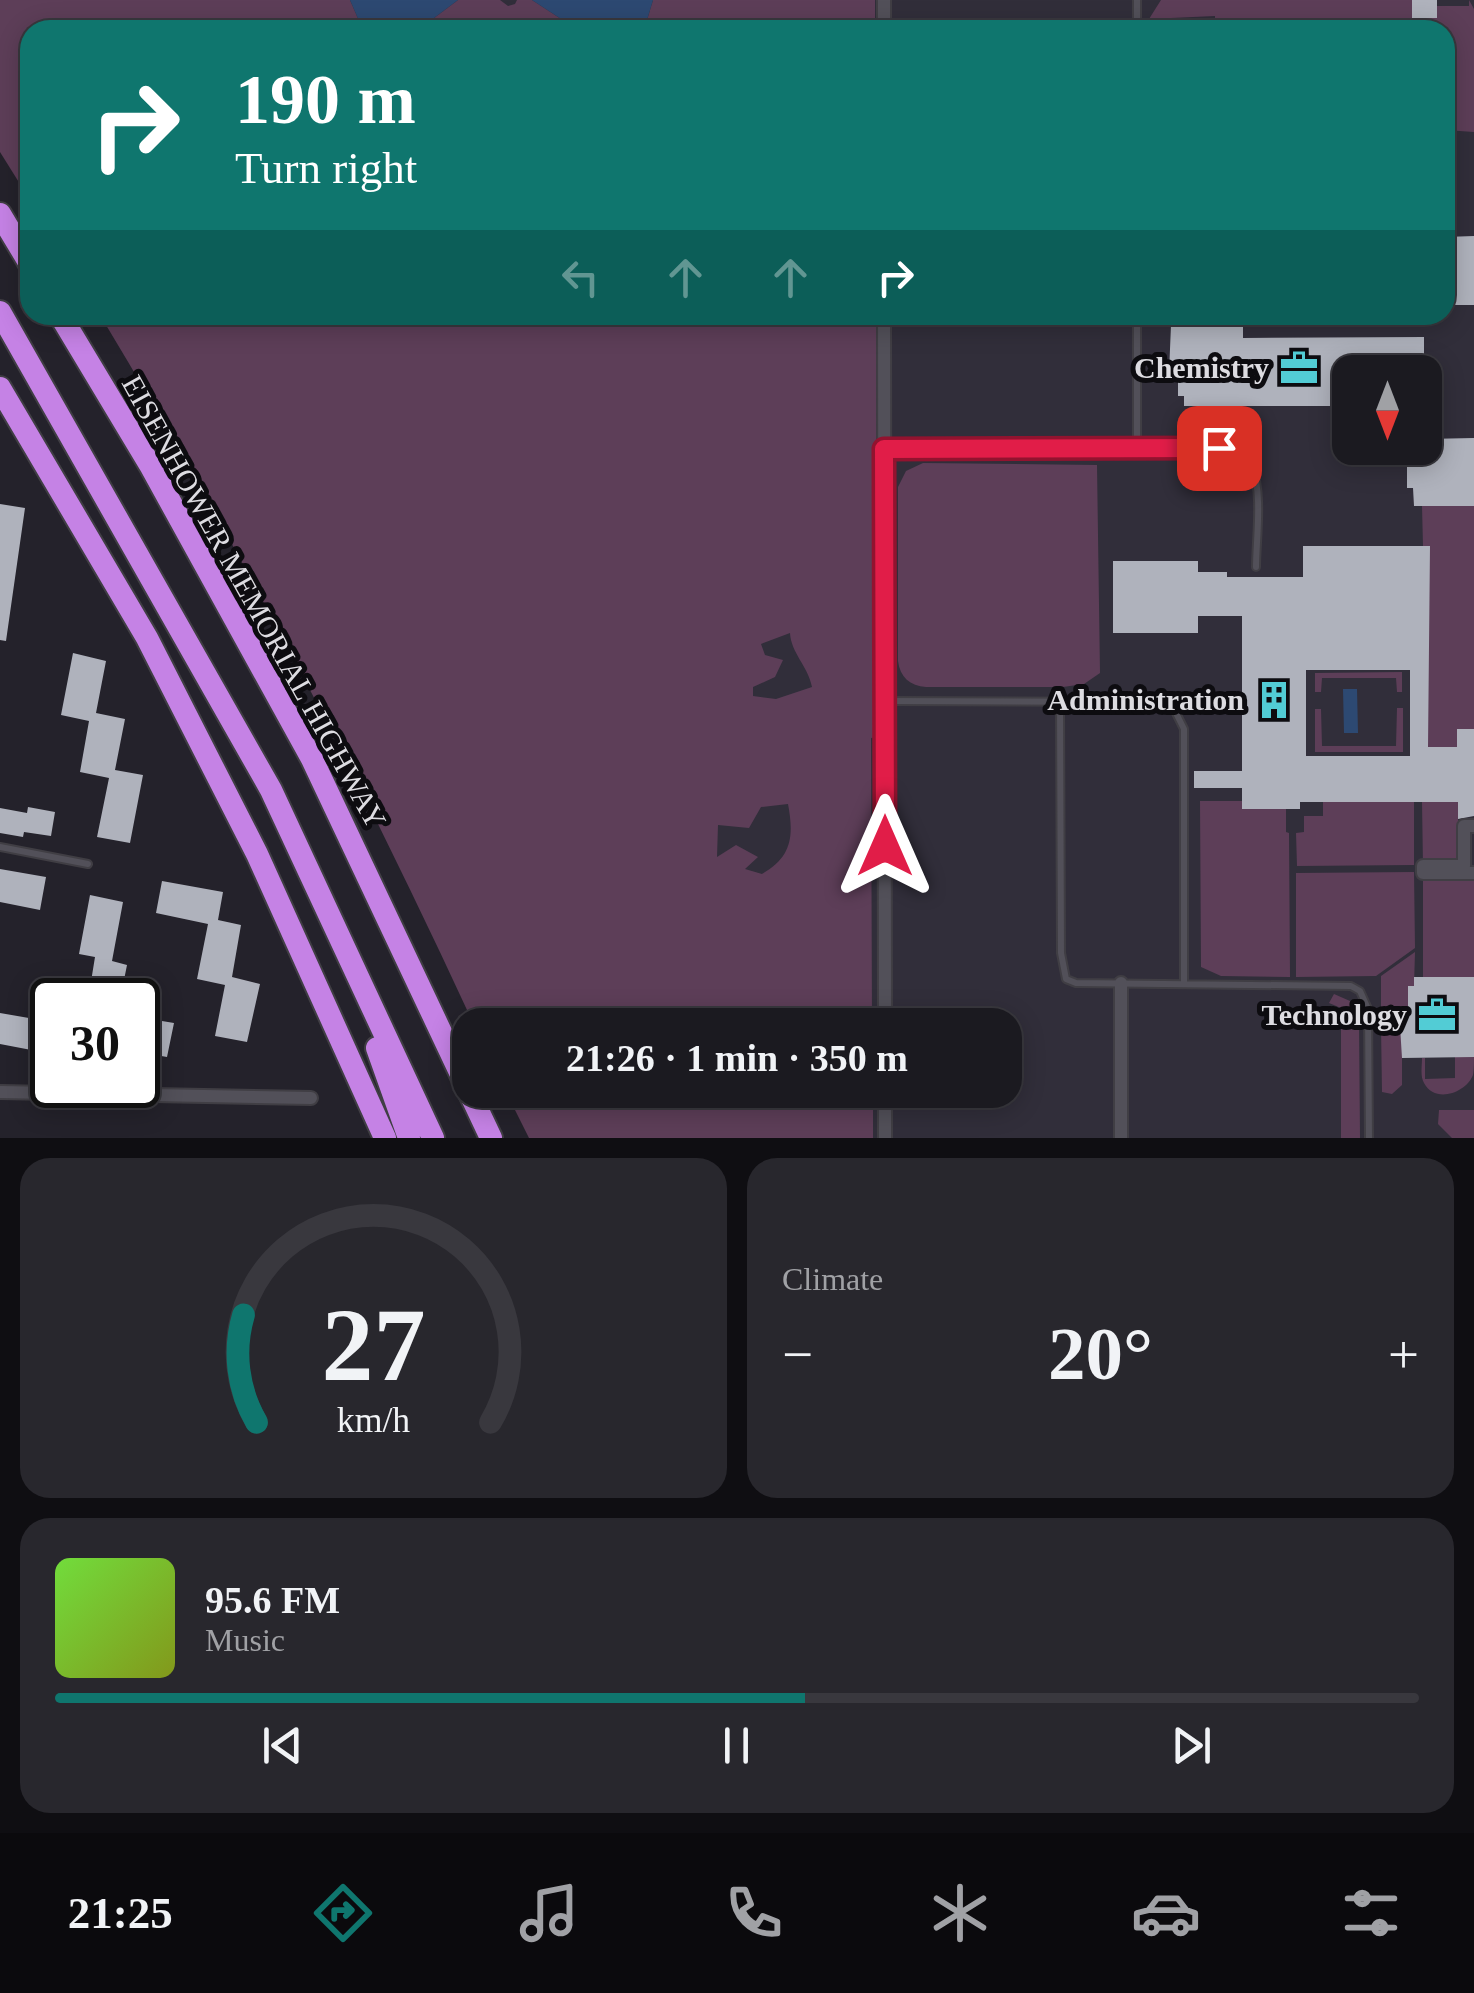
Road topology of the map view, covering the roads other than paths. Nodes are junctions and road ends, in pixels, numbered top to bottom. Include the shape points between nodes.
1 (0, 214) edge
2 (20, 247) edge
3 (0, 312) edge
4 (66, 325) edge
5 (884, 325) edge
6 (1136, 325) edge
7 (0, 388) edge
8 (1136, 448) junction
9 (884, 449) junction
10 (1256, 567) dead end
11 (885, 701) junction
12 (1060, 702) junction
13 (1474, 826) edge
14 (0, 846) edge
15 (88, 864) dead end
16 (1474, 873) edge
17 (330, 918) junction
18 (1120, 983) junction
19 (1184, 984) junction
20 (885, 1008) edge
21 (452, 1049) edge
22 (0, 1092) edge
23 (312, 1098) dead end
24 (479, 1108) edge
25 (486, 1108) edge
26 (885, 1108) edge
27 (384, 1138) edge
28 (409, 1138) edge
29 (433, 1138) edge
30 (491, 1138) edge
31 (507, 1138) edge
32 (885, 1138) edge
33 (1121, 1138) edge
34 (1369, 1138) edge

1 - 2 highway
3 - 17 highway via 271,790
4 - 21 highway, EISENHOWER MEMORIAL HIGHWAY via 312,759
5 - 9 street
6 - 8 lane
7 - 27 highway via 148,638 256,854
8 - 9 lane
8 - 10 lane via 1219,448 1245,457 1256,482
9 - 11 street
11 - 12 lane
11 - 20 street
12 - 18 lane via 1061,969 1070,982
12 - 19 lane via 1164,704 1181,718
13 - 16 street via 1464,826 1464,866 1423,866 1423,873
14 - 15 lane
17 - 28 highway
17 - 29 highway
18 - 19 lane
18 - 33 street
19 - 34 lane via 1341,984 1360,991 1368,1009
22 - 23 street
24 - 30 highway, EISENHOWER MEMORIAL HIGHWAY
25 - 31 highway
26 - 32 street

